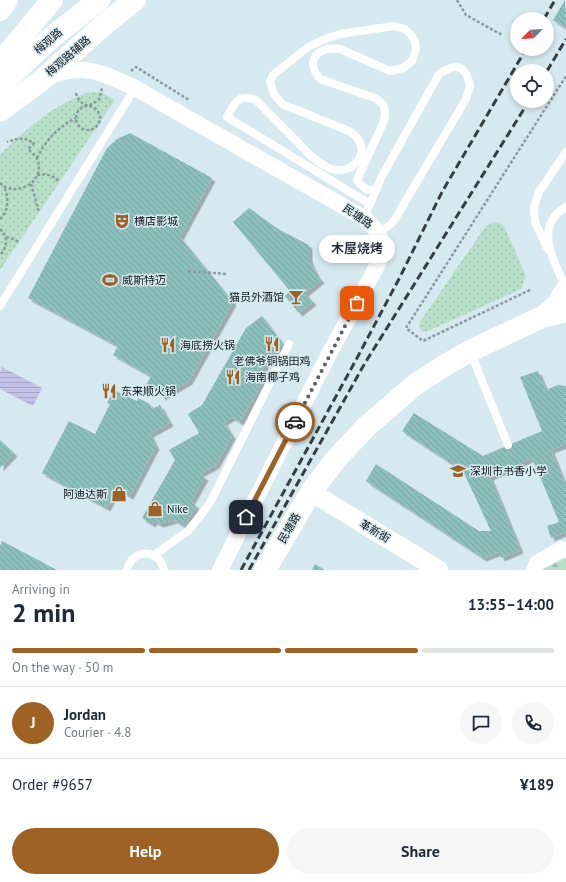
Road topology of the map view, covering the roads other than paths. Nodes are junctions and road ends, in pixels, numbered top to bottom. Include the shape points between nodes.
1 (3, 0) edge
2 (7, 0) edge
3 (52, 0) edge
4 (98, 0) edge
5 (135, 0) edge
6 (0, 6) edge
7 (0, 10) edge
8 (0, 63) edge
9 (42, 80) junction
10 (0, 86) edge
11 (135, 88) junction
12 (0, 111) edge
13 (566, 152) edge
14 (377, 189) junction
15 (566, 207) edge
16 (367, 211) junction
17 (378, 232) junction
18 (549, 250) junction
19 (566, 289) edge
20 (0, 306) edge
21 (566, 310) edge
22 (542, 317) junction
23 (289, 344) dead end
24 (470, 351) junction
25 (508, 445) dead end
26 (310, 492) junction
27 (566, 550) edge
28 (154, 555) junction
29 (127, 570) edge
30 (164, 570) edge
31 (220, 570) edge
32 (265, 570) edge
33 (438, 570) edge
34 (534, 570) edge

1 - 6 main road
2 - 7 main road
3 - 8 main road
4 - 10 main road, 梅观路 via 52,37
5 - 9 main road, 梅观路辅路
9 - 11 street, 民塘路 via 60,72 78,69 98,72
9 - 12 main road, 梅观路辅路
11 - 16 street, 民塘路
11 - 20 lane
13 - 18 lane via 539,192 534,207 535,222
14 - 16 lane
14 - 16 lane via 367,190 357,180 384,121 383,103 320,79 314,72 313,62 315,55 331,48 340,49 390,71 404,68 412,61 416,50 412,35 405,29 394,26 340,34 308,47 272,75 270,82 274,94 282,104 349,131 358,138 362,149 360,158 354,166 345,171 334,170 312,157 256,100 247,97 240,99 227,117
14 - 17 lane via 439,74 455,66 464,70 470,86 466,99 395,219
15 - 18 lane via 550,222
16 - 17 street, 民塘路
17 - 31 street, 民塘路 via 382,248 378,264 329,354
18 - 19 lane
19 - 22 main road, 民塘路 via 556,305
21 - 22 main road, 民塘路
22 - 24 main road, 民塘路
23 - 28 lane via 210,503 188,531
24 - 25 lane
24 - 26 main road, 民塘路 via 416,384 366,427 336,458
26 - 32 main road, 民塘路
26 - 33 street, 革新街
27 - 34 street via 562,549 537,563
28 - 29 lane via 136,556 131,560
28 - 30 lane

